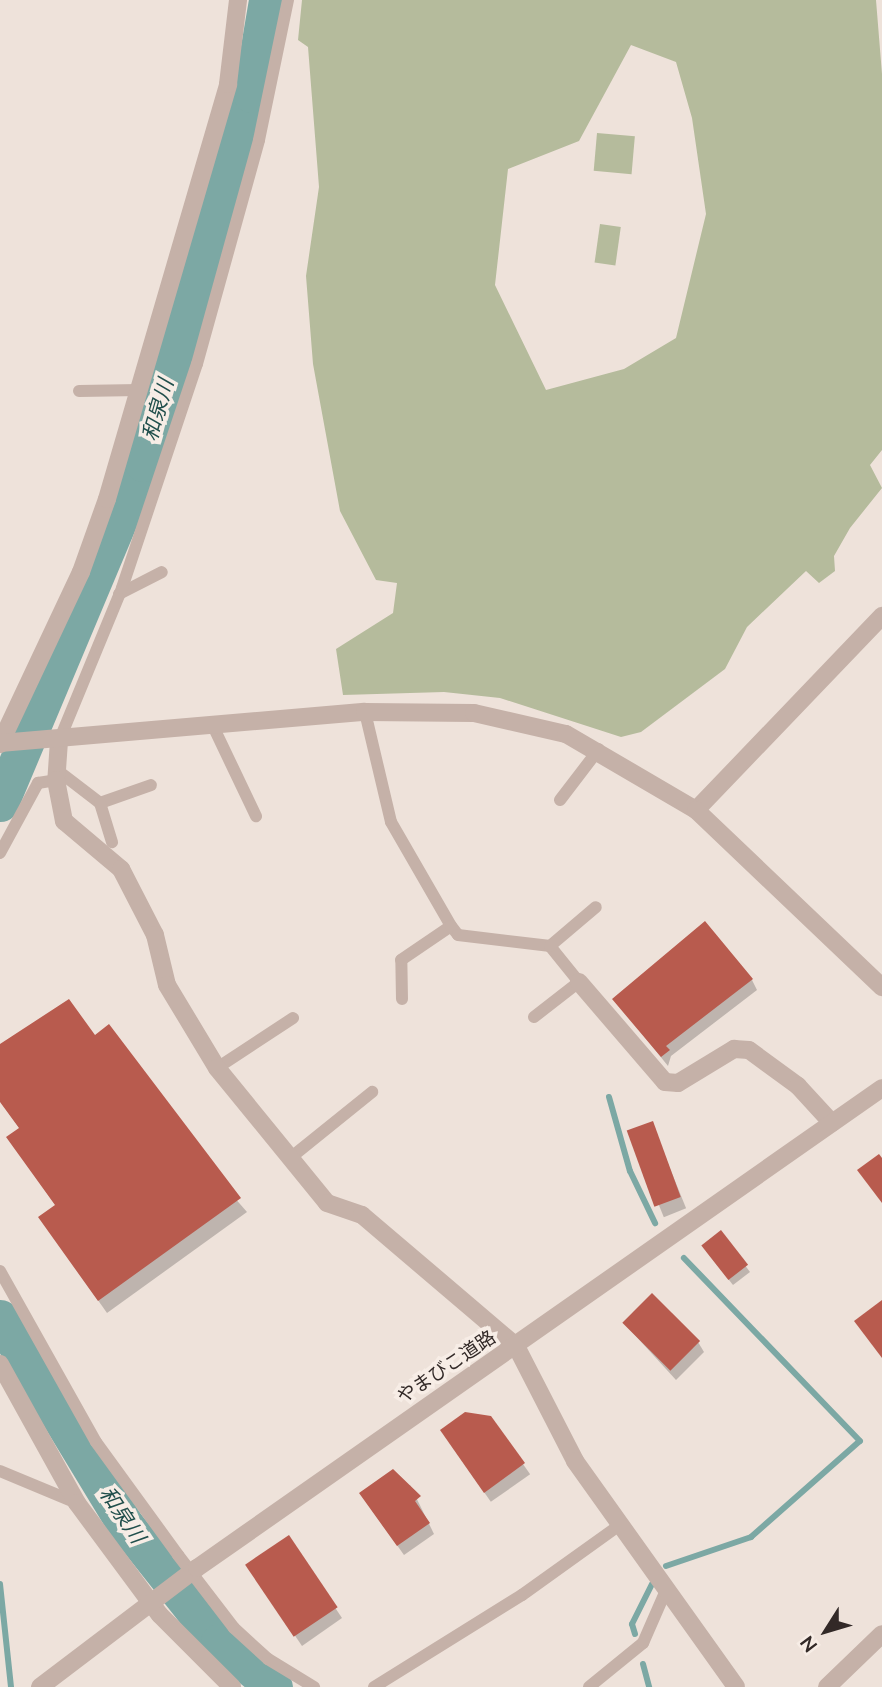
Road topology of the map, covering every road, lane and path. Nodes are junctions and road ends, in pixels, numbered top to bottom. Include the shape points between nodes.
1 (238, 0) edge
2 (288, 0) edge
3 (139, 390) junction
4 (79, 391) dead end
5 (162, 572) dead end
6 (119, 594) junction
7 (882, 616) edge
8 (365, 712) junction
9 (213, 726) junction
10 (54, 741) junction
11 (4, 743) edge
12 (599, 748) junction
13 (57, 775) junction
14 (151, 785) dead end
15 (560, 800) dead end
16 (100, 803) junction
17 (696, 810) junction
18 (256, 816) dead end
19 (112, 842) dead end
20 (0, 853) edge
21 (596, 907) dead end
22 (452, 926) junction
23 (550, 946) junction
24 (579, 982) junction
25 (882, 987) edge
26 (402, 999) dead end
27 (534, 1017) dead end
28 (293, 1018) dead end
29 (217, 1068) junction
30 (882, 1088) edge
31 (372, 1092) dead end
32 (832, 1123) junction
33 (289, 1159) junction
34 (0, 1271) edge
35 (516, 1346) junction
36 (0, 1363) edge
37 (0, 1471) edge
38 (77, 1503) junction
39 (621, 1524) junction
40 (190, 1574) junction
41 (667, 1588) junction
42 (155, 1599) junction
43 (882, 1634) edge
44 (40, 1687) edge
45 (232, 1687) edge
46 (314, 1687) edge
47 (373, 1687) edge
48 (589, 1687) edge
49 (736, 1687) edge
50 (827, 1687) edge

1 - 3 street via 228,84
2 - 6 lane via 259,140 197,364
3 - 4 lane
3 - 11 street via 81,572
5 - 6 lane
6 - 10 lane
7 - 17 street
8 - 9 street
8 - 12 street via 474,713
8 - 22 lane via 391,822
9 - 10 street
9 - 18 lane
10 - 11 street
10 - 13 street
12 - 15 lane
12 - 17 street
13 - 16 lane
13 - 20 lane via 38,783
13 - 29 street via 64,821 121,869 155,935 167,985
14 - 16 lane
16 - 19 lane
17 - 25 street
21 - 23 lane
22 - 23 lane via 458,935
22 - 26 lane via 401,960
23 - 24 lane
24 - 27 lane
24 - 32 street via 665,1083 678,1083 734,1049 749,1049 798,1086
28 - 29 lane
29 - 33 street
30 - 32 street, やまびこ道路
31 - 33 lane
32 - 35 street, やまびこ道路
33 - 35 street via 327,1203 362,1215
34 - 40 lane via 96,1442
35 - 39 street via 575,1461
35 - 40 street, やまびこ道路
36 - 38 street
37 - 38 lane
38 - 42 street
39 - 41 street
39 - 47 lane via 522,1595
40 - 42 street, やまびこ道路
40 - 46 lane via 234,1628 268,1659
41 - 48 lane via 643,1643
41 - 49 street
42 - 44 street, やまびこ道路
42 - 45 street via 207,1669
43 - 50 street

